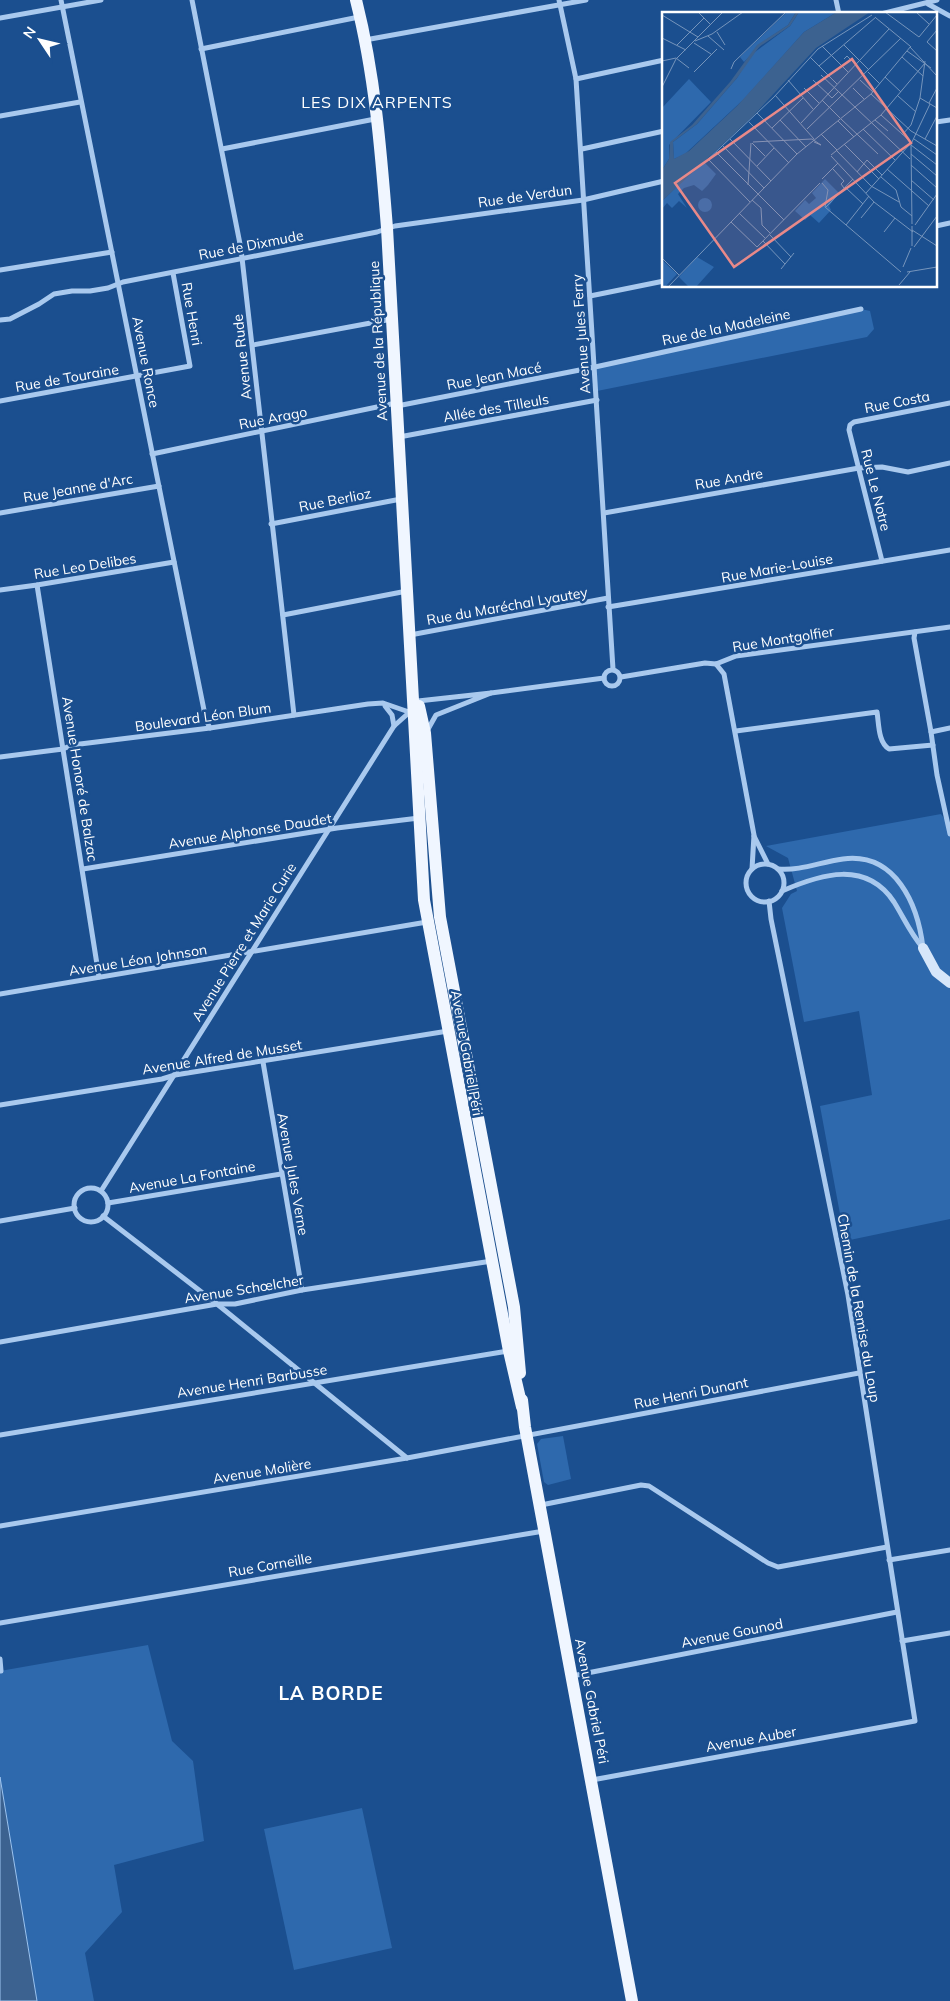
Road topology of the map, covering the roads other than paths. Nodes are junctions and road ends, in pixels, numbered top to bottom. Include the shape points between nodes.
1 (61, 0) edge
2 (101, 0) edge
3 (192, 0) edge
4 (356, 0) edge
5 (586, 0) edge
6 (937, 0) edge
7 (559, 2) edge
8 (927, 4) junction
9 (62, 7) junction
10 (890, 12) edge
11 (950, 16) edge
12 (360, 17) junction
13 (0, 18) edge
14 (364, 40) junction
15 (201, 49) junction
16 (662, 60) edge
17 (576, 78) junction
18 (80, 102) junction
19 (0, 116) edge
20 (377, 118) junction
21 (662, 131) edge
22 (222, 149) junction
23 (582, 149) junction
24 (662, 181) edge
25 (583, 200) junction
26 (387, 228) junction
27 (112, 252) junction
28 (242, 258) junction
29 (0, 270) edge
30 (173, 272) junction
31 (662, 282) edge
32 (118, 283) junction
33 (590, 296) junction
34 (861, 309) dead end
35 (392, 319) junction
36 (0, 320) edge
37 (253, 345) junction
38 (595, 367) junction
39 (138, 376) junction
40 (597, 400) junction
41 (0, 401) edge
42 (950, 403) edge
43 (397, 405) junction
44 (850, 425) joint
45 (261, 432) junction
46 (399, 437) junction
47 (152, 454) junction
48 (950, 463) edge
49 (859, 468) junction
50 (159, 486) junction
51 (402, 498) junction
52 (0, 513) edge
53 (604, 513) junction
54 (271, 524) junction
55 (950, 550) edge
56 (882, 561) junction
57 (174, 562) junction
58 (37, 585) junction
59 (0, 590) edge
60 (407, 590) junction
61 (608, 598) junction
62 (608, 607) junction
63 (283, 616) junction
64 (950, 627) edge
65 (915, 632) junction
66 (410, 635) junction
67 (716, 664) junction
68 (612, 669) junction
69 (621, 676) junction
70 (604, 678) junction
71 (491, 693) junction
72 (383, 704) junction
73 (413, 706) junction
74 (294, 715) junction
75 (394, 726) junction
76 (210, 728) junction
77 (950, 728) edge
78 (736, 731) junction
79 (931, 732) junction
80 (425, 733) junction
81 (933, 745) junction
82 (63, 749) junction
83 (0, 757) edge
84 (420, 818) junction
85 (328, 830) junction
86 (950, 834) edge
87 (754, 835) junction
88 (768, 864) junction
89 (778, 868) junction
90 (83, 869) junction
91 (752, 869) junction
92 (782, 891) junction
93 (769, 902) junction
94 (427, 922) junction
95 (923, 948) junction
96 (252, 952) junction
97 (99, 977) junction
98 (950, 983) edge
99 (0, 994) edge
100 (448, 1031) junction
101 (263, 1062) junction
102 (176, 1074) junction
103 (0, 1105) edge
104 (281, 1174) junction
105 (100, 1191) junction
106 (108, 1203) junction
107 (75, 1208) junction
108 (104, 1216) junction
109 (0, 1221) edge
110 (493, 1261) junction
111 (302, 1290) junction
112 (217, 1304) junction
113 (0, 1342) edge
114 (508, 1351) junction
115 (860, 1373) junction
116 (313, 1382) junction
117 (522, 1407) junction
118 (0, 1435) edge
119 (527, 1436) junction
120 (407, 1458) junction
121 (540, 1505) junction
122 (0, 1526) edge
123 (545, 1530) junction
124 (887, 1547) junction
125 (950, 1550) edge
126 (889, 1560) junction
127 (897, 1612) junction
128 (0, 1623) edge
129 (950, 1633) edge
130 (902, 1641) junction
131 (0, 1659) edge
132 (2, 1671) dead end
133 (572, 1676) junction
134 (915, 1721) joint
135 (592, 1780) junction
136 (632, 2001) edge

1 - 9 street, Avenue Ronce
2 - 9 street
3 - 15 street, Avenue Rude
4 - 12 main road, Avenue de la République
5 - 7 street
6 - 8 street
7 - 14 street
7 - 17 street, Avenue Jules Ferry
8 - 10 street
8 - 11 street
9 - 13 street
9 - 18 street, Avenue Ronce
12 - 14 main road, Avenue de la République
12 - 15 street
14 - 20 main road, Avenue de la République
15 - 22 street, Avenue Rude
16 - 17 street
17 - 23 street, Avenue Jules Ferry
18 - 19 street
18 - 27 street, Avenue Ronce
20 - 22 street
20 - 26 main road, Avenue de la République
21 - 23 street
22 - 28 street, Avenue Rude
23 - 25 street, Avenue Jules Ferry
24 - 25 street, Rue de Verdun
25 - 26 street, Rue de Verdun
25 - 33 street, Avenue Jules Ferry
26 - 28 street, Rue de Dixmude
26 - 35 main road, Avenue de la République
27 - 29 street
27 - 32 street, Avenue Ronce
28 - 30 street, Rue de Dixmude
28 - 37 street, Avenue Rude
30 - 32 street, Rue de Dixmude
30 - 39 street, Rue Henri via 190,366
31 - 33 street
32 - 36 street, Rue de Dixmude via 108,288 54,294 10,319
32 - 39 street, Avenue Ronce
33 - 38 street, Avenue Jules Ferry
34 - 38 street, Rue de la Madeleine
35 - 37 street
35 - 43 main road, Avenue de la République
37 - 45 street, Avenue Rude
38 - 40 street, Avenue Jules Ferry
38 - 43 street, Rue Jean Macé
39 - 41 street, Rue de Touraine
39 - 47 street, Avenue Ronce
40 - 46 street, Allée des Tilleuls
40 - 53 street, Avenue Jules Ferry
42 - 44 street, Rue Costa
43 - 45 street, Rue Arago
43 - 46 main road, Avenue de la République
44 - 49 street, Rue Le Notre
45 - 47 street, Rue Arago
45 - 54 street, Avenue Rude
46 - 51 main road, Avenue de la République
47 - 50 street, Avenue Ronce
48 - 49 street, Rue Andre via 908,472 882,467
49 - 53 street, Rue Andre
49 - 56 street, Rue Le Notre
50 - 52 street, Rue Jeanne d'Arc
50 - 57 street, Avenue Ronce
51 - 54 street, Rue Berlioz
51 - 60 main road, Avenue de la République
53 - 61 street, Avenue Jules Ferry
54 - 63 street, Avenue Rude
55 - 56 street, Rue Marie-Louise
56 - 62 street, Rue Marie-Louise
57 - 58 street, Rue Leo Delibes
57 - 76 street, Avenue Ronce
58 - 59 street, Rue Leo Delibes
58 - 82 street, Avenue Honoré de Balzac
60 - 63 street
60 - 66 main road, Avenue de la République
61 - 62 street, Avenue Jules Ferry
61 - 66 street, Rue du Maréchal Lyautey
62 - 68 street, Avenue Jules Ferry
63 - 74 street, Avenue Rude
64 - 65 street, Rue Montgolfier
65 - 67 street, Rue Montgolfier via 736,656
65 - 79 street
66 - 73 main road, Avenue de la République
67 - 69 street, Rue Montgolfier
67 - 78 street via 724,674
68 - 69 street
68 - 70 street
69 - 70 street, Rue Montgolfier via 618,684 613,686
70 - 71 street, Rue Montgolfier
71 - 73 street, Rue Montgolfier
71 - 80 street, Rue Montgolfier via 436,715
72 - 73 street, Boulevard Léon Blum
72 - 74 street, Boulevard Léon Blum
72 - 75 street via 390,710
73 - 75 street, Avenue Pierre et Marie Curie
73 - 80 main road, Avenue Gabriel Péri
73 - 84 main road, Avenue Gabriel Péri
74 - 76 street, Boulevard Léon Blum
75 - 85 street, Avenue Pierre et Marie Curie
76 - 82 street, Boulevard Léon Blum via 72,745
77 - 79 street
78 - 81 street via 877,712 881,738 889,749
78 - 87 street
79 - 81 street
80 - 117 main road, Avenue Gabriel Péri via 440,917 514,1307
81 - 86 street
82 - 83 street, Boulevard Léon Blum
82 - 90 street, Avenue Honoré de Balzac
84 - 85 street, Avenue Alphonse Daudet
84 - 94 main road, Avenue Gabriel Péri
85 - 90 street, Avenue Alphonse Daudet
85 - 96 street, Avenue Pierre et Marie Curie
87 - 88 street
87 - 91 street
88 - 89 street
88 - 91 street
89 - 92 street via 784,879
89 - 95 street via 792,870 850,858 879,865 897,879 910,899 921,929
90 - 97 street, Avenue Honoré de Balzac
91 - 93 street via 746,881 748,891 759,901
92 - 93 street
92 - 95 street via 840,873 864,876 888,894
93 - 115 street, Chemin de la Remise du Loup via 848,1295
94 - 96 street, Avenue Léon Johnson
94 - 100 main road, Avenue Gabriel Péri
95 - 98 street via 936,972
96 - 97 street, Avenue Léon Johnson
96 - 102 street, Avenue Pierre et Marie Curie
97 - 99 street, Avenue Léon Johnson
100 - 101 street, Avenue Alfred de Musset
100 - 110 main road, Avenue Gabriel Péri
101 - 102 street, Avenue Alfred de Musset
101 - 104 street, Avenue Jules Verne
102 - 103 street, Avenue Alfred de Musset
102 - 105 street, Avenue Pierre et Marie Curie
104 - 106 street, Avenue La Fontaine
104 - 111 street, Avenue Jules Verne
105 - 106 street
105 - 107 street via 83,1191 77,1197
106 - 108 street
107 - 108 street via 86,1221 93,1222
107 - 109 street
108 - 112 street
110 - 111 street, Avenue Schœlcher
110 - 114 main road, Avenue Gabriel Péri
111 - 112 street, Avenue Schœlcher via 235,1304
112 - 113 street, Avenue Schœlcher
112 - 116 street
114 - 116 street, Avenue Henri Barbusse
114 - 117 main road, Avenue Gabriel Péri
115 - 119 street, Rue Henri Dunant
115 - 124 street, Chemin de la Remise du Loup
116 - 118 street, Avenue Henri Barbusse
116 - 120 street
117 - 119 main road, Avenue Gabriel Péri
119 - 120 street, Avenue Molière
119 - 121 main road, Avenue Gabriel Péri
120 - 122 street, Avenue Molière
121 - 123 main road, Avenue Gabriel Péri
121 - 124 street via 649,1486 778,1567
123 - 128 street, Rue Corneille
123 - 133 main road, Avenue Gabriel Péri
124 - 126 street, Chemin de la Remise du Loup
125 - 126 street
126 - 127 street, Chemin de la Remise du Loup
127 - 130 street, Chemin de la Remise du Loup
127 - 133 street, Avenue Gounod
129 - 130 street
130 - 134 street, Chemin de la Remise du Loup
131 - 132 street
133 - 135 main road, Avenue Gabriel Péri
134 - 135 street, Avenue Auber
135 - 136 main road, Avenue Gabriel Péri

